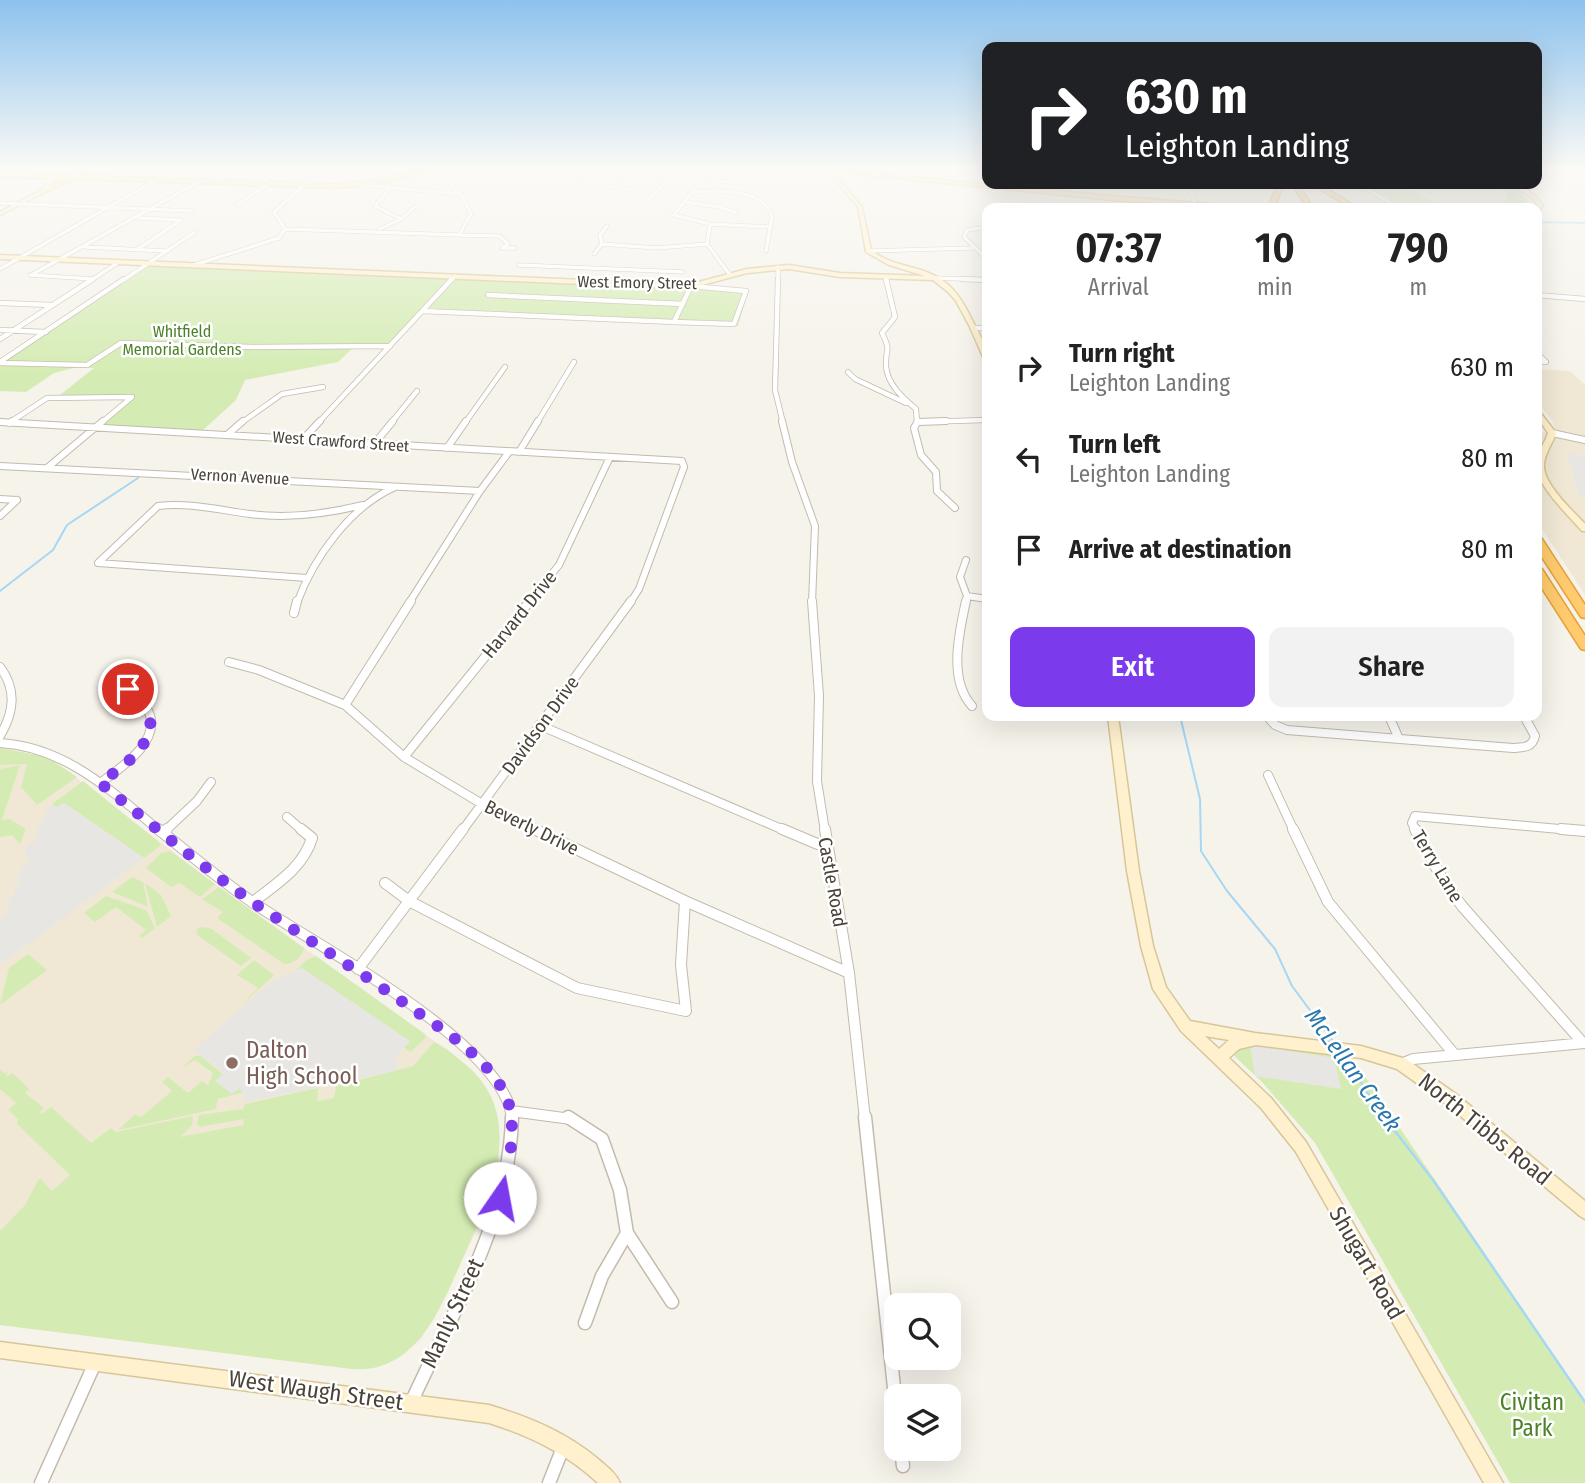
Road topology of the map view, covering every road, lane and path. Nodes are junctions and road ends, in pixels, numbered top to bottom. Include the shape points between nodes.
1 (56, 237) edge
2 (100, 237) edge
3 (155, 237) edge
4 (187, 237) edge
5 (278, 237) edge
6 (500, 237) edge
7 (601, 237) edge
8 (708, 237) edge
9 (768, 237) edge
10 (865, 237) edge
11 (966, 237) edge
12 (602, 244) junction
13 (707, 244) junction
14 (82, 247) junction
15 (515, 248) dead end
16 (972, 248) junction
17 (138, 249) junction
18 (167, 251) junction
19 (766, 251) dead end
20 (868, 251) junction
21 (594, 254) dead end
22 (982, 255) edge
23 (0, 257) edge
24 (20, 258) junction
25 (57, 259) junction
26 (119, 262) junction
27 (149, 263) junction
28 (194, 265) junction
29 (519, 265) dead end
30 (778, 267) junction
31 (0, 269) edge
32 (610, 269) junction
33 (730, 275) junction
34 (455, 276) junction
35 (95, 277) junction
36 (886, 277) junction
37 (680, 278) dead end
38 (935, 278) junction
39 (982, 280) edge
40 (601, 283) junction
41 (691, 286) junction
42 (488, 295) dead end
43 (1542, 295) edge
44 (1585, 299) edge
45 (0, 303) edge
46 (683, 304) junction
47 (52, 305) junction
48 (422, 312) junction
49 (674, 322) junction
50 (973, 328) junction
51 (982, 328) edge
52 (0, 330) edge
53 (12, 331) junction
54 (46, 332) junction
55 (0, 339) edge
56 (390, 346) junction
57 (982, 347) edge
58 (574, 362) dead end
59 (0, 363) edge
60 (505, 367) dead end
61 (848, 372) dead end
62 (323, 387) dead end
63 (417, 391) dead end
64 (909, 403) junction
65 (1542, 418) edge
66 (982, 420) edge
67 (0, 422) edge
68 (918, 422) junction
69 (9, 423) junction
70 (99, 427) junction
71 (1552, 433) junction
72 (228, 434) junction
73 (303, 439) junction
74 (1585, 440) edge
75 (374, 443) junction
76 (447, 448) junction
77 (509, 452) junction
78 (520, 452) junction
79 (610, 457) junction
80 (1542, 458) edge
81 (682, 461) joint
82 (0, 466) edge
83 (47, 468) junction
84 (1542, 471) edge
85 (398, 485) junction
86 (480, 491) junction
87 (0, 499) edge
88 (363, 505) junction
89 (955, 508) dead end
90 (0, 516) edge
91 (1585, 529) edge
92 (1542, 547) edge
93 (966, 560) dead end
94 (307, 578) junction
95 (1542, 578) edge
96 (967, 596) junction
97 (982, 599) edge
98 (294, 613) dead end
99 (1585, 614) edge
100 (1585, 646) edge
101 (229, 662) dead end
102 (0, 667) edge
103 (122, 688) dead end
104 (345, 705) junction
105 (972, 706) dead end
106 (1114, 721) edge
107 (1271, 721) edge
108 (1391, 721) edge
109 (1527, 721) edge
110 (539, 725) junction
111 (0, 736) edge
112 (1399, 739) junction
113 (0, 743) edge
114 (404, 757) junction
115 (1268, 775) dead end
116 (211, 782) dead end
117 (100, 783) junction
118 (482, 804) junction
119 (287, 817) dead end
120 (1585, 831) edge
121 (163, 832) junction
122 (827, 848) junction
123 (385, 883) dead end
124 (409, 901) junction
125 (685, 901) junction
126 (253, 902) junction
127 (358, 969) junction
128 (849, 973) junction
129 (1186, 1027) junction
130 (1256, 1039) junction
131 (1584, 1043) edge
132 (1454, 1054) junction
133 (1220, 1058) junction
134 (1401, 1064) junction
135 (511, 1111) junction
136 (1581, 1202) edge
137 (627, 1233) junction
138 (672, 1303) dead end
139 (585, 1323) dead end
140 (0, 1350) edge
141 (96, 1361) junction
142 (894, 1384) edge
143 (411, 1403) junction
144 (565, 1443) junction
145 (902, 1461) edge
146 (902, 1466) dead end
147 (41, 1483) edge
148 (549, 1483) edge
149 (611, 1483) edge
150 (1494, 1483) edge

1 - 24 street
2 - 14 street
3 - 17 street
4 - 18 street
5 - 28 street
6 - 15 street via 508,244 502,248
7 - 12 street
8 - 13 street
9 - 19 street
10 - 20 street
11 - 16 street
12 - 13 street via 656,248
12 - 21 street
13 - 33 street
14 - 17 street
14 - 25 street
16 - 20 street
16 - 22 street
17 - 18 street
18 - 27 street
20 - 38 street via 888,264
23 - 24 street, West Emory Street
24 - 25 street, West Emory Street
24 - 31 street
25 - 26 street, West Emory Street
25 - 35 street via 30,276
26 - 27 street, West Emory Street
26 - 35 street
27 - 28 street, West Emory Street
27 - 54 street
28 - 34 street, West Emory Street
29 - 32 street
30 - 33 street, West Emory Street
30 - 36 street, West Emory Street
30 - 122 street, Castle Road via 775,362 779,419 815,526 812,607 819,696 817,781
32 - 37 street, West Emory Street via 685,269
32 - 40 street
33 - 41 street, West Emory Street
34 - 40 street, West Emory Street
34 - 48 street
35 - 47 street
36 - 38 street, West Emory Street
36 - 64 street via 895,317 882,333 891,349 885,369
38 - 39 street
38 - 50 street via 950,291
40 - 41 street, West Emory Street
41 - 46 street
41 - 49 street via 746,291 734,324
42 - 46 street
43 - 44 street
45 - 47 street
46 - 49 street
47 - 53 street
48 - 49 street
48 - 56 street
50 - 51 street
50 - 57 street
52 - 53 street
53 - 54 street
53 - 55 street
54 - 59 street
56 - 59 street via 252,348 121,343 77,367
56 - 73 street
58 - 78 street
60 - 76 street
61 - 64 street via 883,394
62 - 72 street via 296,387 275,396
63 - 75 street
64 - 68 street
65 - 71 street
66 - 68 street
67 - 69 street, West Crawford Street
68 - 89 street via 914,428 921,455 936,472 937,491
69 - 70 street, West Crawford Street
69 - 70 street via 47,398 132,397
70 - 72 street, West Crawford Street
70 - 83 street
71 - 74 street
71 - 80 street
72 - 73 street, West Crawford Street
73 - 75 street, West Crawford Street
75 - 76 street, West Crawford Street
76 - 77 street, West Crawford Street
77 - 78 street, West Crawford Street
77 - 86 street
78 - 79 street, West Crawford Street
79 - 81 street, West Crawford Street
79 - 114 street, Harvard Drive via 559,565
81 - 110 street, Davidson Drive via 684,467 639,589
82 - 83 street, Vernon Avenue
83 - 85 street, Vernon Avenue
84 - 91 street
85 - 86 street, Vernon Avenue
85 - 88 street
86 - 104 street
87 - 90 street via 17,499
88 - 94 street
88 - 94 street via 303,515 253,515 165,505 152,510 99,563
92 - 99 highway
93 - 96 street via 960,578
94 - 98 street
95 - 100 highway
96 - 97 street
96 - 105 street via 961,622 960,693
101 - 104 street, Beverly Drive
102 - 111 street via 9,682 14,707
103 - 117 street via 133,691 146,705 150,730 132,758
104 - 114 street, Beverly Drive
106 - 129 street via 1147,946 1160,989
107 - 112 street via 1287,730
108 - 112 street
109 - 112 street via 1535,736 1528,747
110 - 118 street, Davidson Drive
110 - 122 street
113 - 117 street via 51,752
114 - 118 street, Beverly Drive
115 - 132 street via 1328,902
116 - 121 street
117 - 121 street
118 - 124 street, Davidson Drive
118 - 125 street, Beverly Drive
119 - 126 street via 312,838 310,851
120 - 131 street, Terry Lane via 1415,816 1412,823 1462,906
121 - 126 street
122 - 128 street, Castle Road
123 - 124 street
124 - 125 street via 578,988 686,1011 681,965
124 - 127 street, Davidson Drive
125 - 128 street, Beverly Drive
126 - 127 street
127 - 135 street via 461,1042 504,1091
128 - 142 street, Castle Road
129 - 130 street, North Tibbs Road
129 - 133 street
130 - 133 street via 1235,1043
130 - 134 street, North Tibbs Road via 1361,1052
131 - 132 street
132 - 134 street
133 - 150 street, Shugart Road via 1266,1103 1301,1147
134 - 136 street, North Tibbs Road
135 - 137 street via 566,1116 602,1139 620,1190
135 - 143 street, Manly Street via 506,1177 487,1241
137 - 138 street
137 - 139 street via 607,1261
140 - 141 street, West Waugh Street
141 - 143 street, West Waugh Street
141 - 147 street
143 - 144 street, West Waugh Street via 489,1414 527,1424
144 - 148 street
144 - 149 street, West Waugh Street
145 - 146 street

